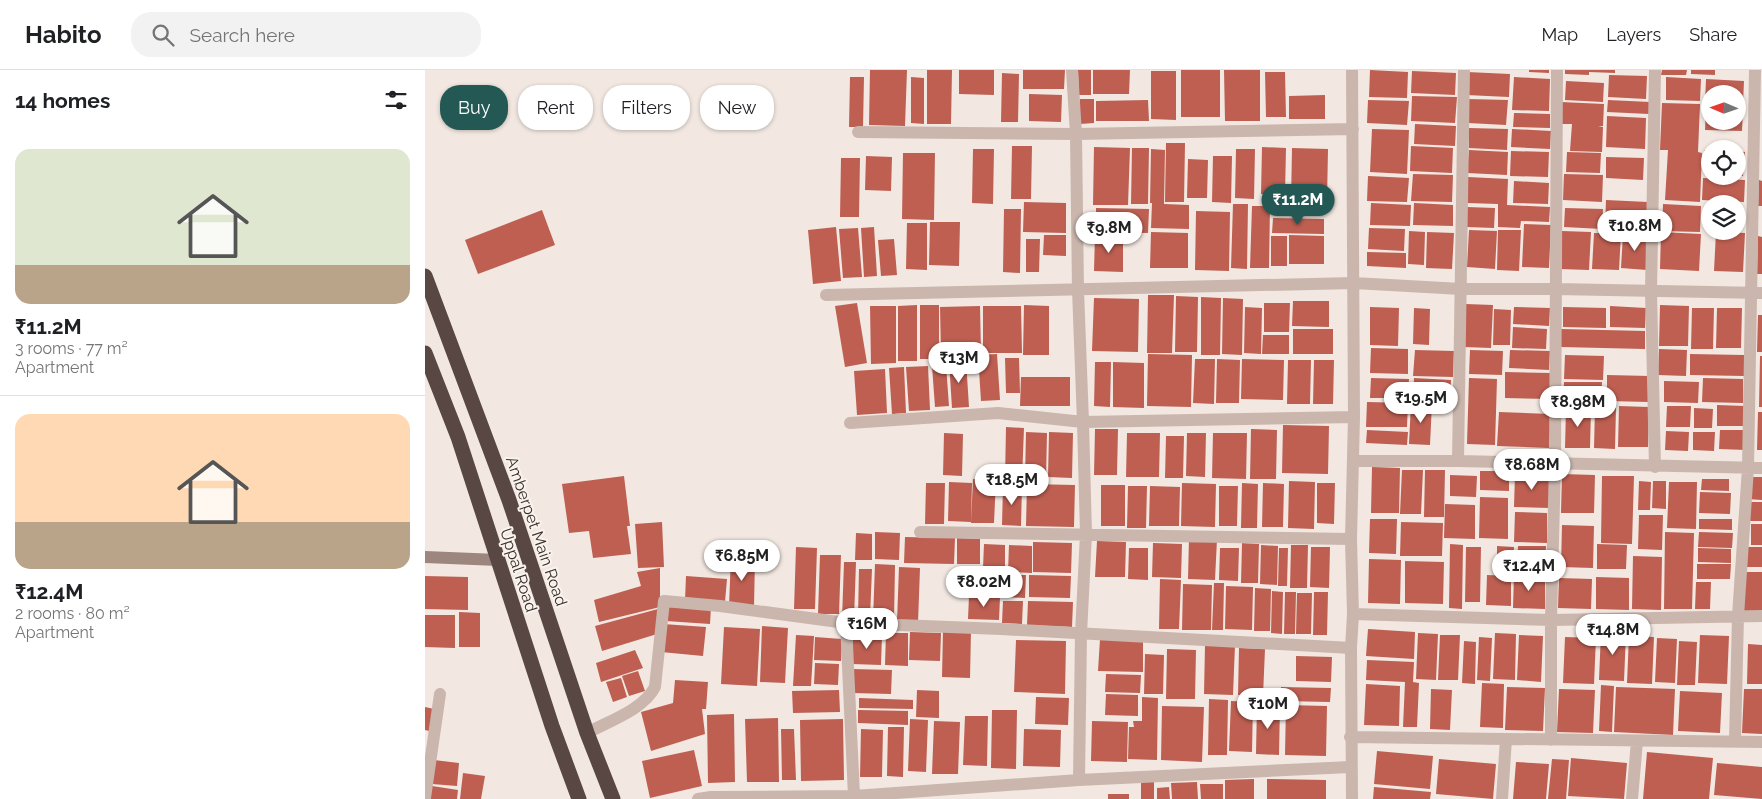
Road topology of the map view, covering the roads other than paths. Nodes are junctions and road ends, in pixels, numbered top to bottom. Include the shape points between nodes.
1 (1072, 70) edge
2 (1352, 70) edge
3 (1464, 70) edge
4 (1557, 70) edge
5 (1655, 70) edge
6 (1755, 70) edge
7 (1353, 129) junction
8 (857, 132) dead end
9 (1076, 134) junction
10 (425, 276) edge
11 (1354, 283) junction
12 (1556, 289) junction
13 (1078, 290) junction
14 (1461, 290) junction
15 (1651, 291) junction
16 (1757, 293) edge
17 (826, 295) dead end
18 (425, 352) edge
19 (1354, 417) junction
20 (1083, 422) junction
21 (850, 423) dead end
22 (1353, 461) junction
23 (1458, 461) junction
24 (1555, 462) junction
25 (1655, 467) junction
26 (1748, 468) junction
27 (1762, 468) edge
28 (920, 532) dead end
29 (1086, 534) junction
30 (1351, 539) junction
31 (425, 557) edge
32 (498, 560) junction
33 (1353, 614) junction
34 (1738, 616) junction
35 (1762, 616) edge
36 (1551, 620) junction
37 (846, 623) junction
38 (1081, 634) junction
39 (1351, 648) junction
40 (440, 694) dead end
41 (587, 733) junction
42 (1350, 737) junction
43 (1505, 739) junction
44 (1551, 740) junction
45 (1637, 741) junction
46 (1735, 742) junction
47 (1762, 742) edge
48 (1351, 767) junction
49 (1079, 780) junction
50 (853, 796) junction
51 (425, 798) edge
52 (579, 799) edge
53 (613, 799) edge
54 (698, 799) edge
55 (1352, 799) edge
56 (1502, 799) edge
57 (1632, 799) edge

1 - 9 street
2 - 7 street
3 - 14 street
4 - 12 street
5 - 15 street
6 - 16 street
7 - 9 street
7 - 11 street
8 - 9 street
9 - 13 street
10 - 41 highway, Amberpet Main Road via 509,500
11 - 13 street
11 - 14 street
11 - 19 street
12 - 14 street
12 - 15 street
12 - 24 street
13 - 17 street
13 - 20 street
14 - 23 street
15 - 16 street
15 - 25 street
16 - 26 street
18 - 32 highway, Uppal Road via 458,437
19 - 20 street
19 - 22 street
20 - 21 street via 998,413
20 - 29 street
22 - 23 street
22 - 30 street
23 - 24 street
24 - 25 street
24 - 36 street
25 - 26 street
26 - 27 street
26 - 34 street
28 - 29 street
29 - 30 street
29 - 38 street
30 - 33 street
31 - 32 street
32 - 52 highway, Uppal Road
33 - 36 street
33 - 39 street
34 - 35 street
34 - 36 street
34 - 46 street
36 - 44 street
37 - 38 street
37 - 41 street via 664,601 655,687 650,696 638,706
37 - 50 street
38 - 39 street
38 - 49 street
39 - 42 street
40 - 51 street
41 - 53 highway, Amberpet Main Road
42 - 43 street
42 - 48 street
43 - 44 street
43 - 56 street
44 - 45 street
45 - 46 street
45 - 57 street
46 - 47 street
48 - 49 street
48 - 55 street
49 - 50 street
50 - 54 street via 711,796

